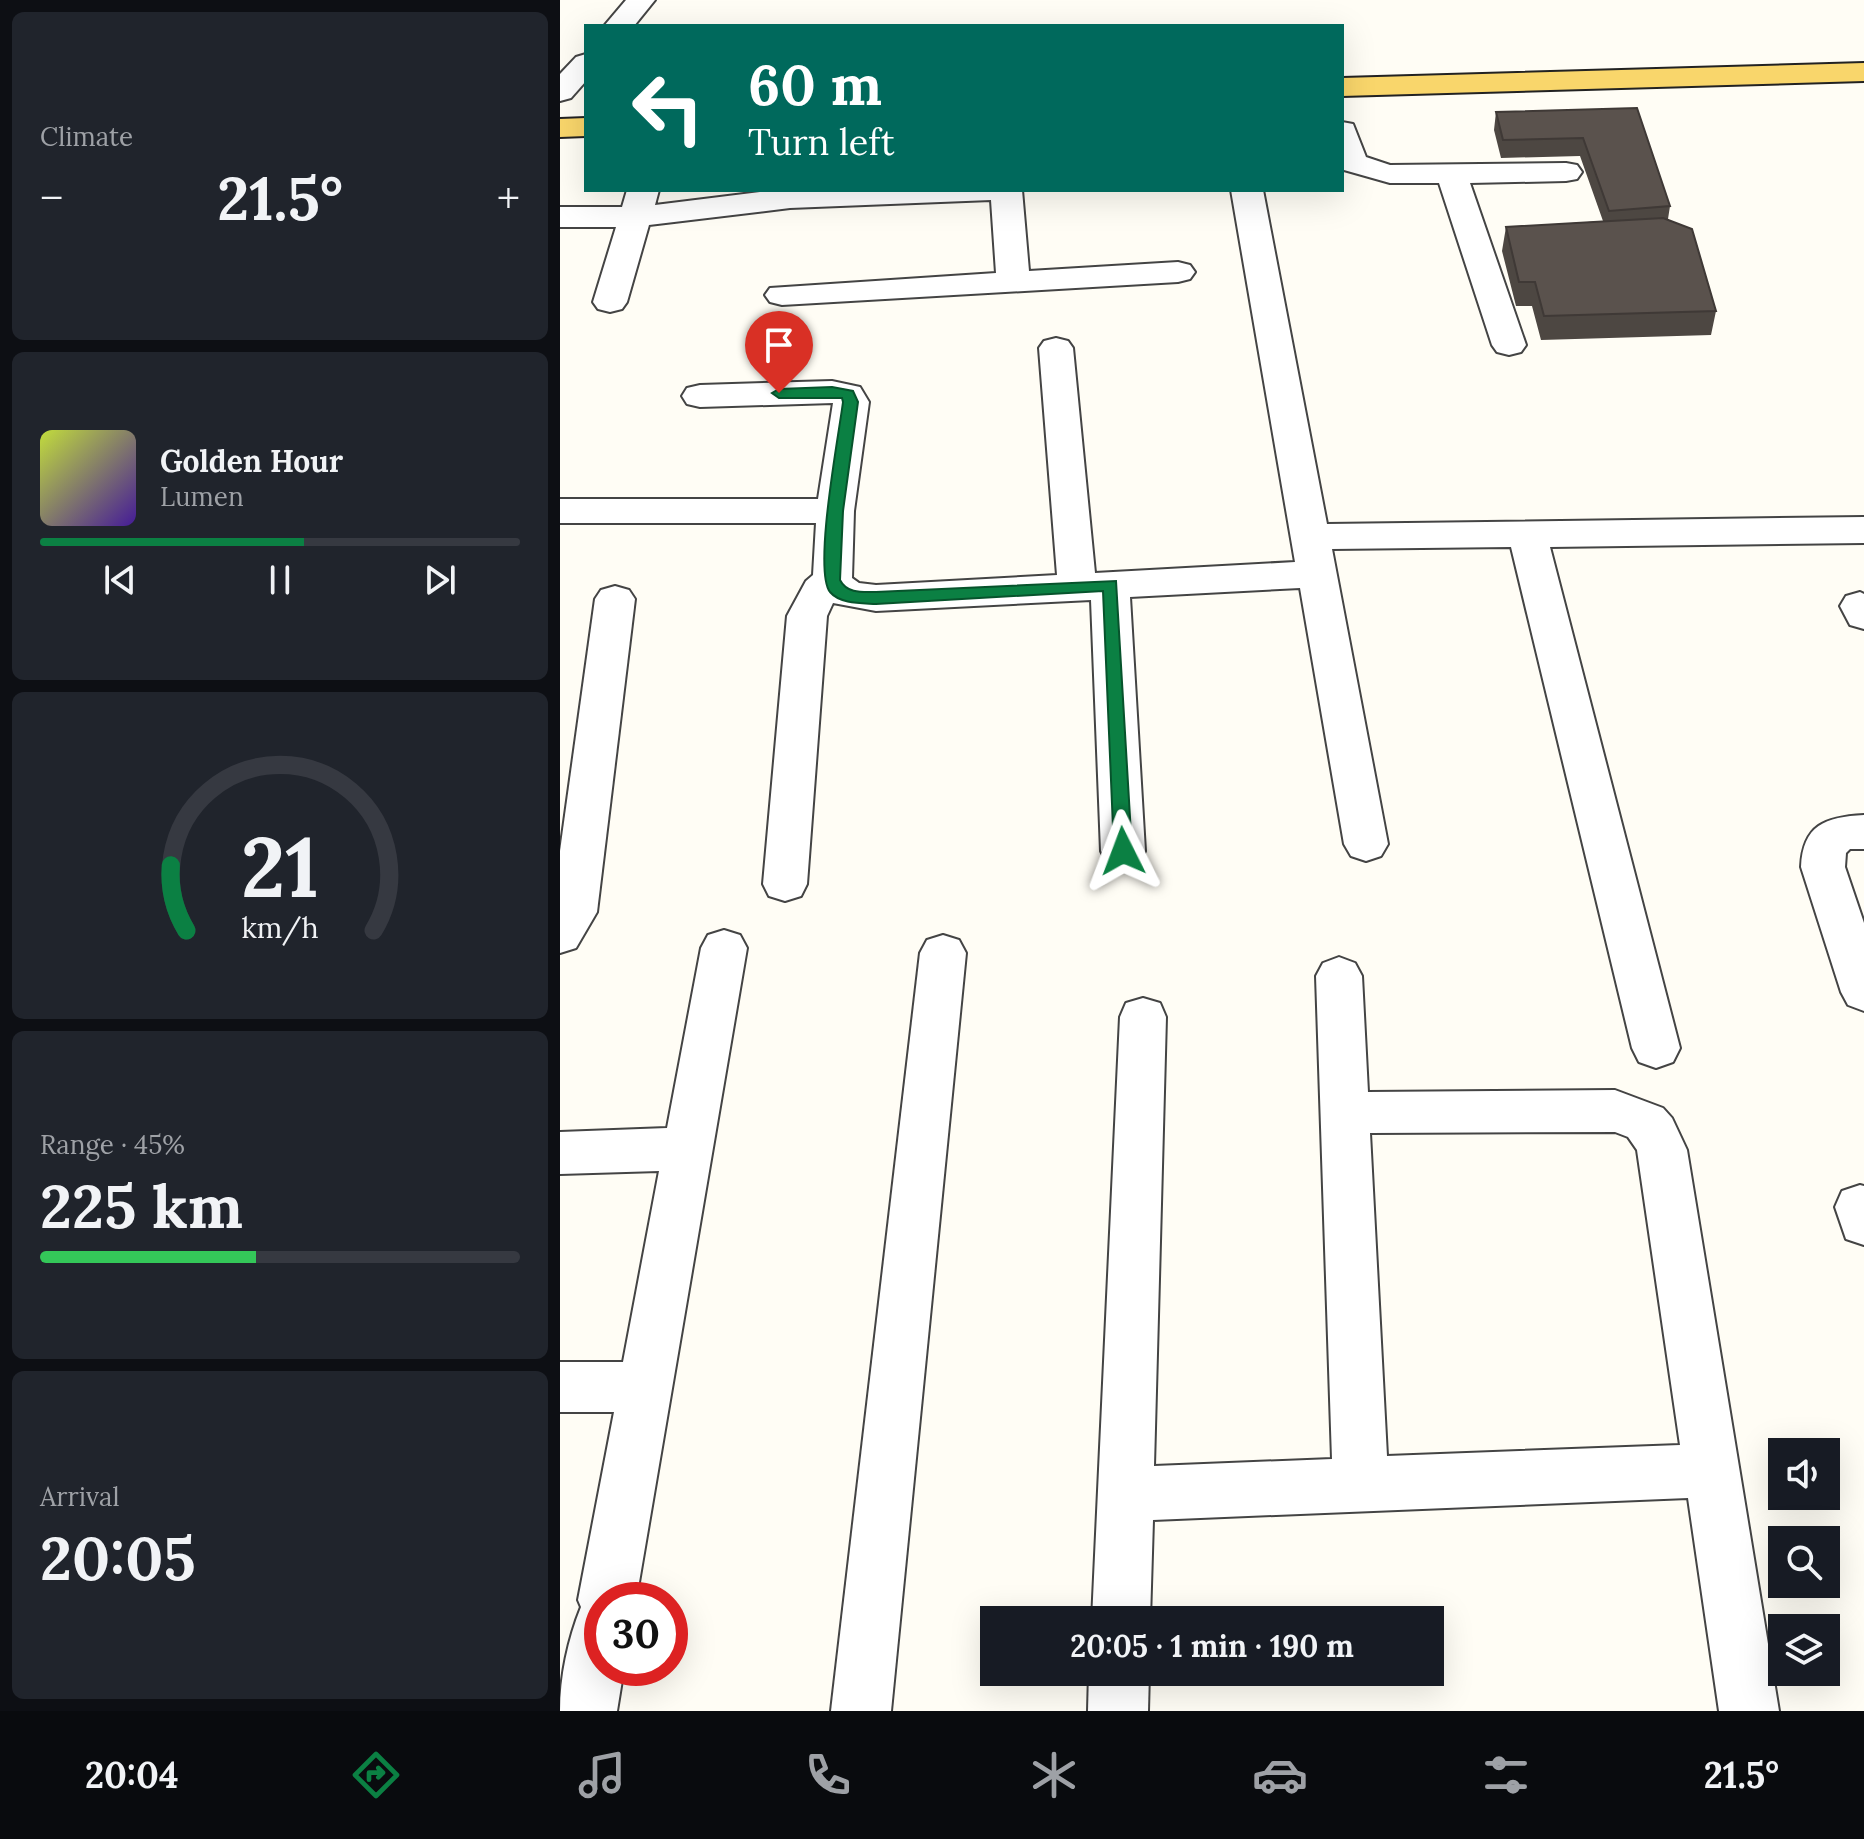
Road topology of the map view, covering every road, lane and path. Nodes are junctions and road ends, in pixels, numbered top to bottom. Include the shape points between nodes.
1 (641, 0) edge
2 (620, 24) edge
3 (584, 65) edge
4 (1864, 72) edge
5 (1344, 87) edge
6 (560, 92) edge
7 (584, 127) edge
8 (560, 128) edge
9 (1344, 140) edge
10 (1566, 172) dead end
11 (1451, 173) junction
12 (950, 192) edge
13 (1004, 192) edge
14 (1247, 192) edge
15 (639, 204) edge
16 (560, 217) edge
17 (1178, 272) dead end
18 (1013, 282) junction
19 (782, 295) dead end
20 (610, 302) dead end
21 (1509, 345) dead end
22 (1056, 348) dead end
23 (700, 396) dead end
24 (560, 511) edge
25 (835, 511) junction
26 (1864, 530) edge
27 (1527, 533) junction
28 (1310, 537) junction
29 (1317, 574) junction
30 (832, 580) junction
31 (1094, 586) junction
32 (615, 599) dead end
33 (1864, 832) edge
34 (1366, 844) dead end
35 (1123, 851) dead end
36 (785, 884) dead end
37 (560, 935) edge
38 (724, 948) dead end
39 (943, 953) dead end
40 (1339, 976) dead end
41 (1864, 992) edge
42 (1143, 1017) dead end
43 (1656, 1048) dead end
44 (1345, 1113) junction
45 (688, 1149) junction
46 (560, 1153) edge
47 (560, 1387) edge
48 (645, 1387) junction
49 (1712, 1470) junction
50 (1361, 1484) junction
51 (1126, 1494) junction
52 (610, 1582) edge
53 (1122, 1606) edge
54 (591, 1686) edge
55 (1119, 1686) edge
56 (587, 1711) edge
57 (861, 1711) edge
58 (1118, 1711) edge
59 (1749, 1711) edge

1 - 2 street
3 - 6 street
4 - 5 main road
7 - 8 main road
9 - 11 street via 1348,158 1361,168 1390,174
10 - 11 street
11 - 21 street
12 - 15 street
13 - 18 street
14 - 28 street
15 - 16 street
15 - 20 street
17 - 18 street
18 - 19 street
22 - 31 street
23 - 25 street via 847,395 851,402
24 - 25 street
25 - 30 street
26 - 27 street
27 - 28 street
27 - 43 street
28 - 29 street
29 - 31 street
29 - 34 street
30 - 31 street via 837,590 850,596 876,598
30 - 36 street via 820,590 807,616
31 - 35 street
32 - 37 street via 574,912
33 - 41 street via 1840,833 1824,847 1823,867
38 - 45 street
39 - 57 street
40 - 44 street
42 - 51 street
44 - 49 street via 1615,1111 1654,1128 1662,1150
44 - 50 street
45 - 46 street
45 - 48 street
47 - 48 street
48 - 52 street
49 - 50 street
49 - 59 street
50 - 51 street
51 - 53 street
54 - 56 street
55 - 58 street

